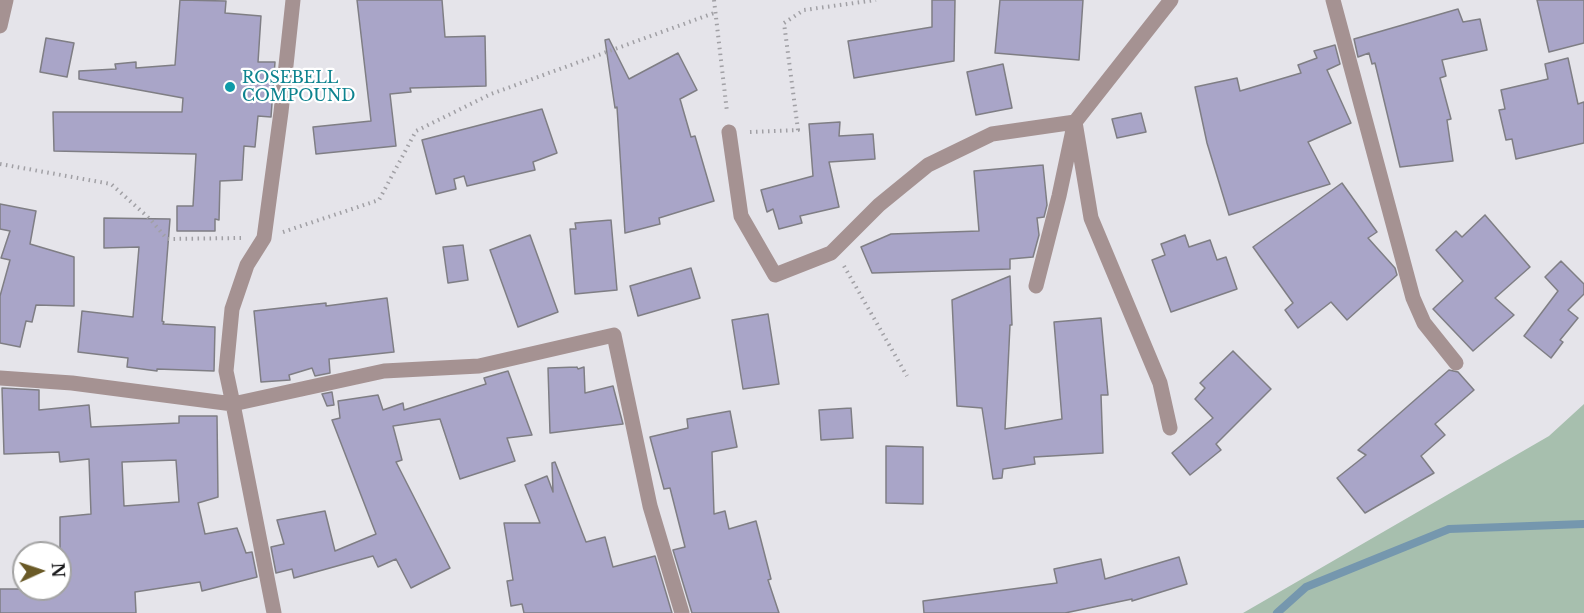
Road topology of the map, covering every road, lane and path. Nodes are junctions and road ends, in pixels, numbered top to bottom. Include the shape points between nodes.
1 (6, 0) edge
2 (293, 0) edge
3 (714, 0) edge
4 (876, 0) edge
5 (1171, 0) edge
6 (1333, 0) edge
7 (714, 13) junction
8 (0, 26) edge
9 (1075, 122) junction
10 (729, 132) junction
11 (0, 164) edge
12 (264, 238) junction
13 (834, 249) junction
14 (1036, 286) dead end
15 (1456, 363) dead end
16 (907, 376) dead end
17 (0, 378) edge
18 (233, 404) junction
19 (1170, 428) dead end
20 (274, 613) edge
21 (682, 613) edge

1 - 8 street
2 - 12 street
3 - 7 path
4 - 10 path via 804,10 784,22 798,130
5 - 9 street
6 - 15 street via 1413,298 1424,323
7 - 10 path
7 - 12 path via 491,94 416,131 379,200
9 - 13 street via 992,134 928,165
9 - 14 street
9 - 19 street via 1091,219 1160,383
10 - 13 street via 741,216 775,275
11 - 12 path via 111,184 167,239
12 - 18 street via 247,265 232,309 226,371
13 - 16 path
17 - 18 street via 72,383
18 - 20 street
18 - 21 street via 384,371 479,366 614,335 650,506

